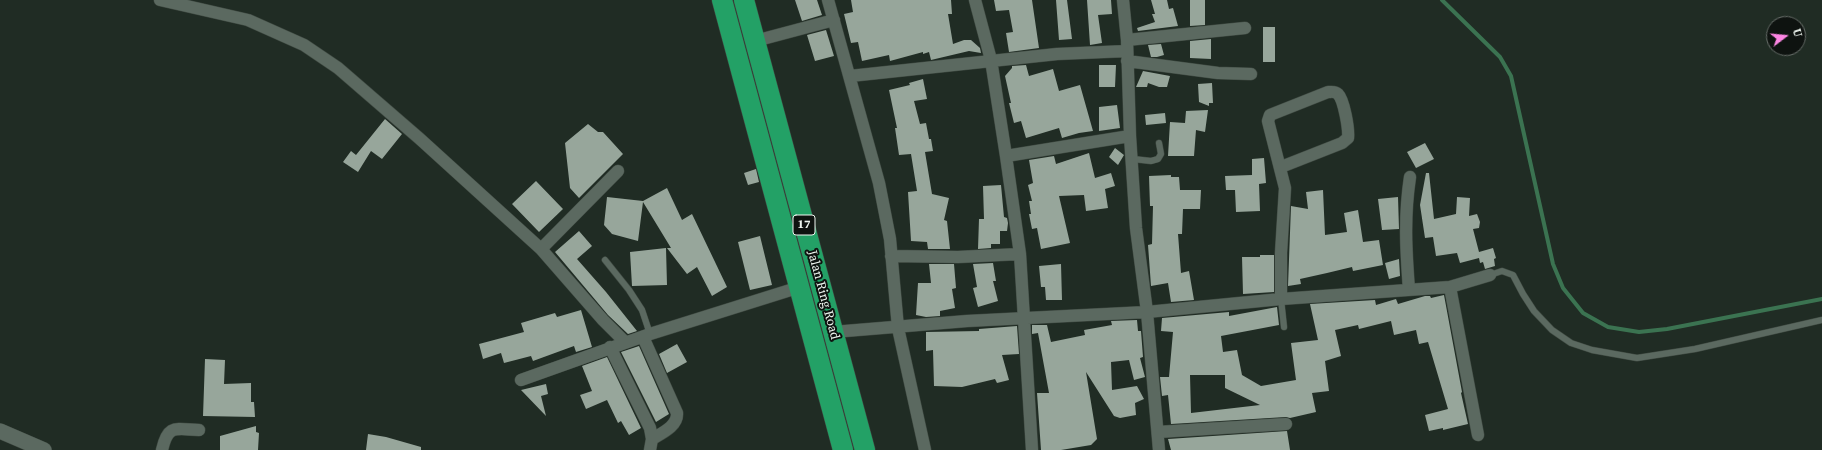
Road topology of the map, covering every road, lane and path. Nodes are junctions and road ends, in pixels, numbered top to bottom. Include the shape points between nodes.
1 (160, 0) edge
2 (722, 0) edge
3 (744, 0) edge
4 (828, 0) edge
5 (975, 0) edge
6 (1123, 0) edge
7 (834, 20) junction
8 (1245, 28) dead end
9 (755, 41) junction
10 (1127, 51) junction
11 (991, 60) junction
12 (1251, 74) dead end
13 (850, 76) junction
14 (1130, 136) junction
15 (1159, 143) dead end
16 (1006, 156) junction
17 (1132, 159) junction
18 (1281, 167) junction
19 (618, 171) dead end
20 (1410, 178) dead end
21 (541, 249) junction
22 (1020, 254) junction
23 (891, 256) junction
24 (605, 260) dead end
25 (1490, 275) joint
26 (800, 287) junction
27 (1450, 287) junction
28 (1409, 290) junction
29 (1281, 299) junction
30 (1147, 312) junction
31 (1025, 318) junction
32 (1822, 320) edge
33 (1284, 327) dead end
34 (898, 328) junction
35 (842, 332) junction
36 (646, 335) junction
37 (625, 342) junction
38 (610, 347) junction
39 (521, 380) dead end
40 (1286, 424) dead end
41 (199, 430) dead end
42 (0, 431) edge
43 (1158, 432) junction
44 (1478, 435) dead end
45 (651, 445) edge
46 (44, 450) edge
47 (162, 450) edge
48 (843, 450) edge
49 (865, 450) edge
50 (925, 450) edge
51 (1032, 450) edge
52 (1159, 450) edge

1 - 21 street via 248,20 304,45 368,93
2 - 26 highway, Jalan Ring Road / 17
3 - 9 highway, Jalan Ring Road / 17
4 - 7 street
5 - 11 street
6 - 10 street
7 - 9 street
7 - 13 street
8 - 10 street
9 - 35 highway, Jalan Ring Road / 17
10 - 11 street
10 - 12 street via 1218,73
10 - 14 street
11 - 13 street
11 - 16 street
13 - 23 street via 886,212
14 - 16 street
14 - 17 street
15 - 17 lane via 1161,154 1158,159
16 - 22 street
17 - 30 street via 1136,228
18 - 18 street via 1342,143 1348,138 1349,129 1340,96 1328,92 1270,115 1269,125
18 - 29 street via 1285,188
19 - 21 street
20 - 28 street via 1405,229
21 - 37 street
22 - 23 street via 958,257
22 - 31 street
23 - 34 street
24 - 36 lane via 642,310
25 - 27 street
25 - 32 lane via 1502,271 1514,275 1534,311 1552,330 1571,343 1592,350 1637,358 1696,349
26 - 36 street
26 - 48 highway, Jalan Ring Road / 17
27 - 28 street
27 - 44 street
28 - 29 street
29 - 30 street
29 - 33 lane
30 - 31 street
30 - 43 street
31 - 34 street via 959,321
31 - 51 street
34 - 35 street
34 - 50 street
35 - 49 highway, Jalan Ring Road / 17
36 - 37 street
36 - 45 street via 678,419
37 - 38 street
38 - 39 street
38 - 45 street via 650,428
40 - 43 street
41 - 47 street via 170,431 165,437
42 - 46 street
43 - 52 street

